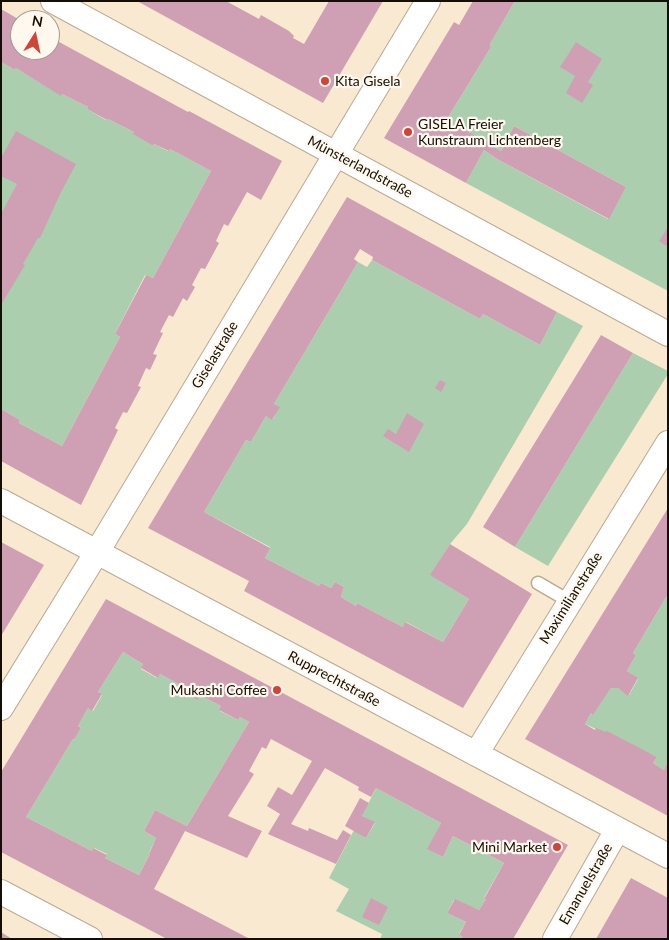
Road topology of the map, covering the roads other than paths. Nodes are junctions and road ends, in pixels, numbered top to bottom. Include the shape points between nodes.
1 (53, 1) edge
2 (428, 1) edge
3 (335, 154) junction
4 (668, 334) edge
5 (668, 443) edge
6 (1, 501) edge
7 (97, 552) junction
8 (538, 583) dead end
9 (569, 601) junction
10 (1, 708) edge
11 (476, 754) junction
12 (617, 830) junction
13 (668, 856) edge
14 (1, 892) edge
15 (90, 939) edge
16 (555, 939) edge

1 - 3 street, Münsterlandstraße
2 - 3 street, Giselastraße
3 - 4 street, Münsterlandstraße
3 - 7 street, Giselastraße
5 - 9 street, Maximilianstraße
6 - 7 street, Rupprechtstraße
7 - 10 street, Giselastraße
7 - 11 street, Rupprechtstraße
8 - 9 lane
9 - 11 street, Maximilianstraße
11 - 12 street, Rupprechtstraße
12 - 13 street, Rupprechtstraße
12 - 16 street, Emanuelstraße
14 - 15 street

